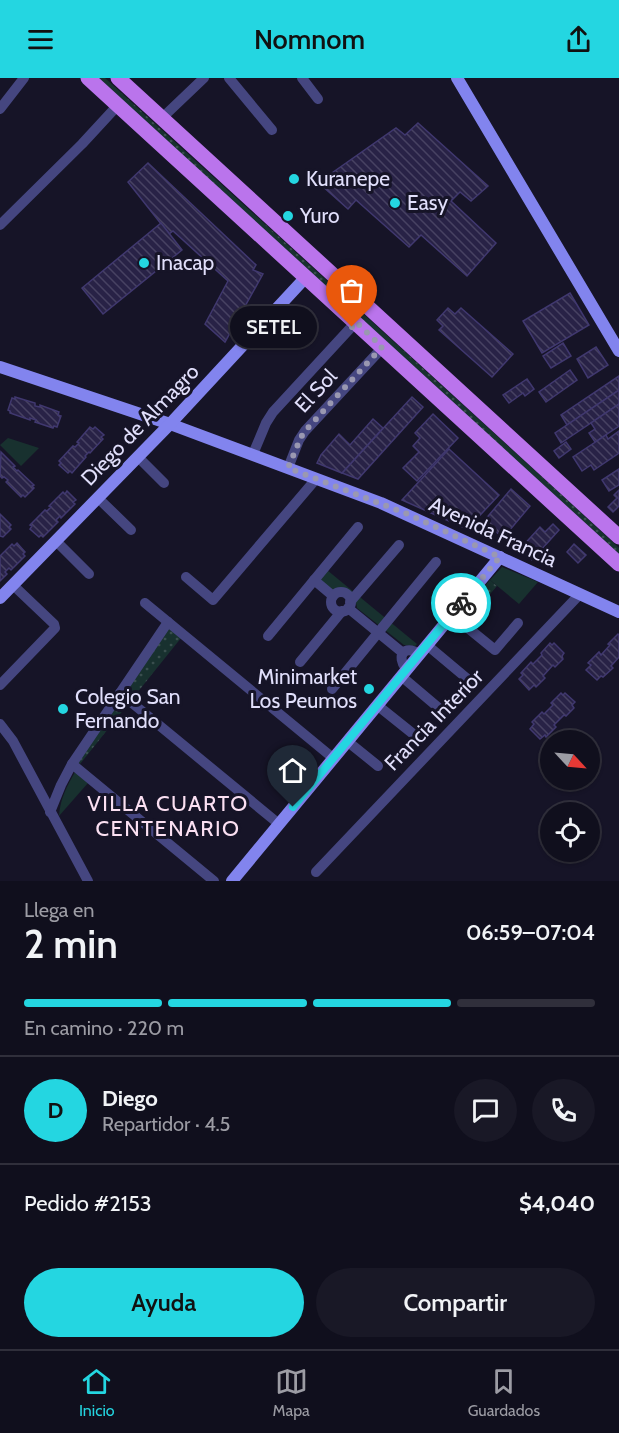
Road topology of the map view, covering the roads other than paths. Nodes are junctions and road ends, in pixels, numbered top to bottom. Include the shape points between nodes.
1 (24, 78) edge
2 (88, 78) edge
3 (204, 78) edge
4 (229, 78) edge
5 (302, 78) edge
6 (458, 78) edge
7 (120, 80) edge
8 (318, 99) dead end
9 (113, 101) junction
10 (0, 109) edge
11 (162, 118) junction
12 (272, 130) dead end
13 (0, 225) edge
14 (306, 277) junction
15 (356, 322) junction
16 (382, 347) junction
17 (619, 351) edge
18 (0, 367) edge
19 (170, 424) junction
20 (506, 433) junction
21 (491, 446) junction
22 (252, 454) junction
23 (138, 457) junction
24 (288, 468) junction
25 (316, 479) junction
26 (164, 483) dead end
27 (98, 498) junction
28 (358, 527) dead end
29 (131, 530) dead end
30 (619, 537) edge
31 (56, 541) junction
32 (399, 545) dead end
33 (500, 557) junction
34 (436, 562) dead end
35 (619, 564) edge
36 (89, 574) dead end
37 (186, 577) dead end
38 (314, 580) junction
39 (13, 585) junction
40 (580, 594) junction
41 (0, 598) edge
42 (145, 603) dead end
43 (347, 607) junction
44 (619, 612) edge
45 (452, 615) junction
46 (168, 622) junction
47 (518, 623) dead end
48 (378, 633) junction
49 (268, 636) dead end
50 (423, 650) junction
51 (403, 653) junction
52 (300, 662) dead end
53 (404, 673) junction
54 (470, 681) dead end
55 (0, 685) edge
56 (332, 689) dead end
57 (120, 693) junction
58 (377, 705) junction
59 (440, 709) dead end
60 (0, 724) edge
61 (412, 733) dead end
62 (347, 741) junction
63 (333, 758) junction
64 (72, 764) junction
65 (378, 766) dead end
66 (50, 812) junction
67 (279, 824) junction
68 (316, 873) dead end
69 (88, 881) edge
70 (214, 881) edge
71 (232, 881) edge

1 - 10 street
2 - 9 main road
3 - 11 street
4 - 12 street
5 - 8 street
6 - 17 street
7 - 9 main road via 109,90
7 - 11 main road
9 - 13 street via 82,144
9 - 14 main road
11 - 20 main road
14 - 15 main road
14 - 19 street, Diego de Almagro
15 - 16 main road
15 - 22 street via 273,412
16 - 21 main road
16 - 24 street, El Sol via 305,431
18 - 19 street, Avenida Francia
19 - 22 street, Avenida Francia
19 - 23 street, Diego de Almagro
20 - 21 main road
20 - 30 main road
21 - 35 main road
22 - 24 street, Avenida Francia
23 - 26 street
23 - 27 street, Diego de Almagro
24 - 25 street, Avenida Francia
25 - 33 street, Avenida Francia via 410,515
25 - 37 street via 213,600
27 - 29 street
27 - 31 street, Diego de Almagro
28 - 38 street
31 - 36 street
31 - 39 street, Diego de Almagro
32 - 43 street
33 - 40 street, Avenida Francia
33 - 45 street
34 - 48 street
38 - 43 street via 333,596 338,592 349,596
38 - 49 street
39 - 41 street, Diego de Almagro
39 - 55 street via 55,628
40 - 44 street, Avenida Francia
40 - 68 street, Francia Interior
42 - 46 street
43 - 48 street
43 - 52 street
45 - 47 street via 495,650
45 - 50 street
46 - 57 street
46 - 63 street
48 - 51 street
48 - 56 street
50 - 51 street
50 - 53 street
50 - 54 street
51 - 53 street
53 - 58 street
53 - 59 street
57 - 64 street
57 - 67 street
58 - 61 street
58 - 62 street
60 - 66 street
62 - 63 street
62 - 65 street
63 - 67 street
64 - 66 street
64 - 70 street
66 - 69 street
67 - 71 street

